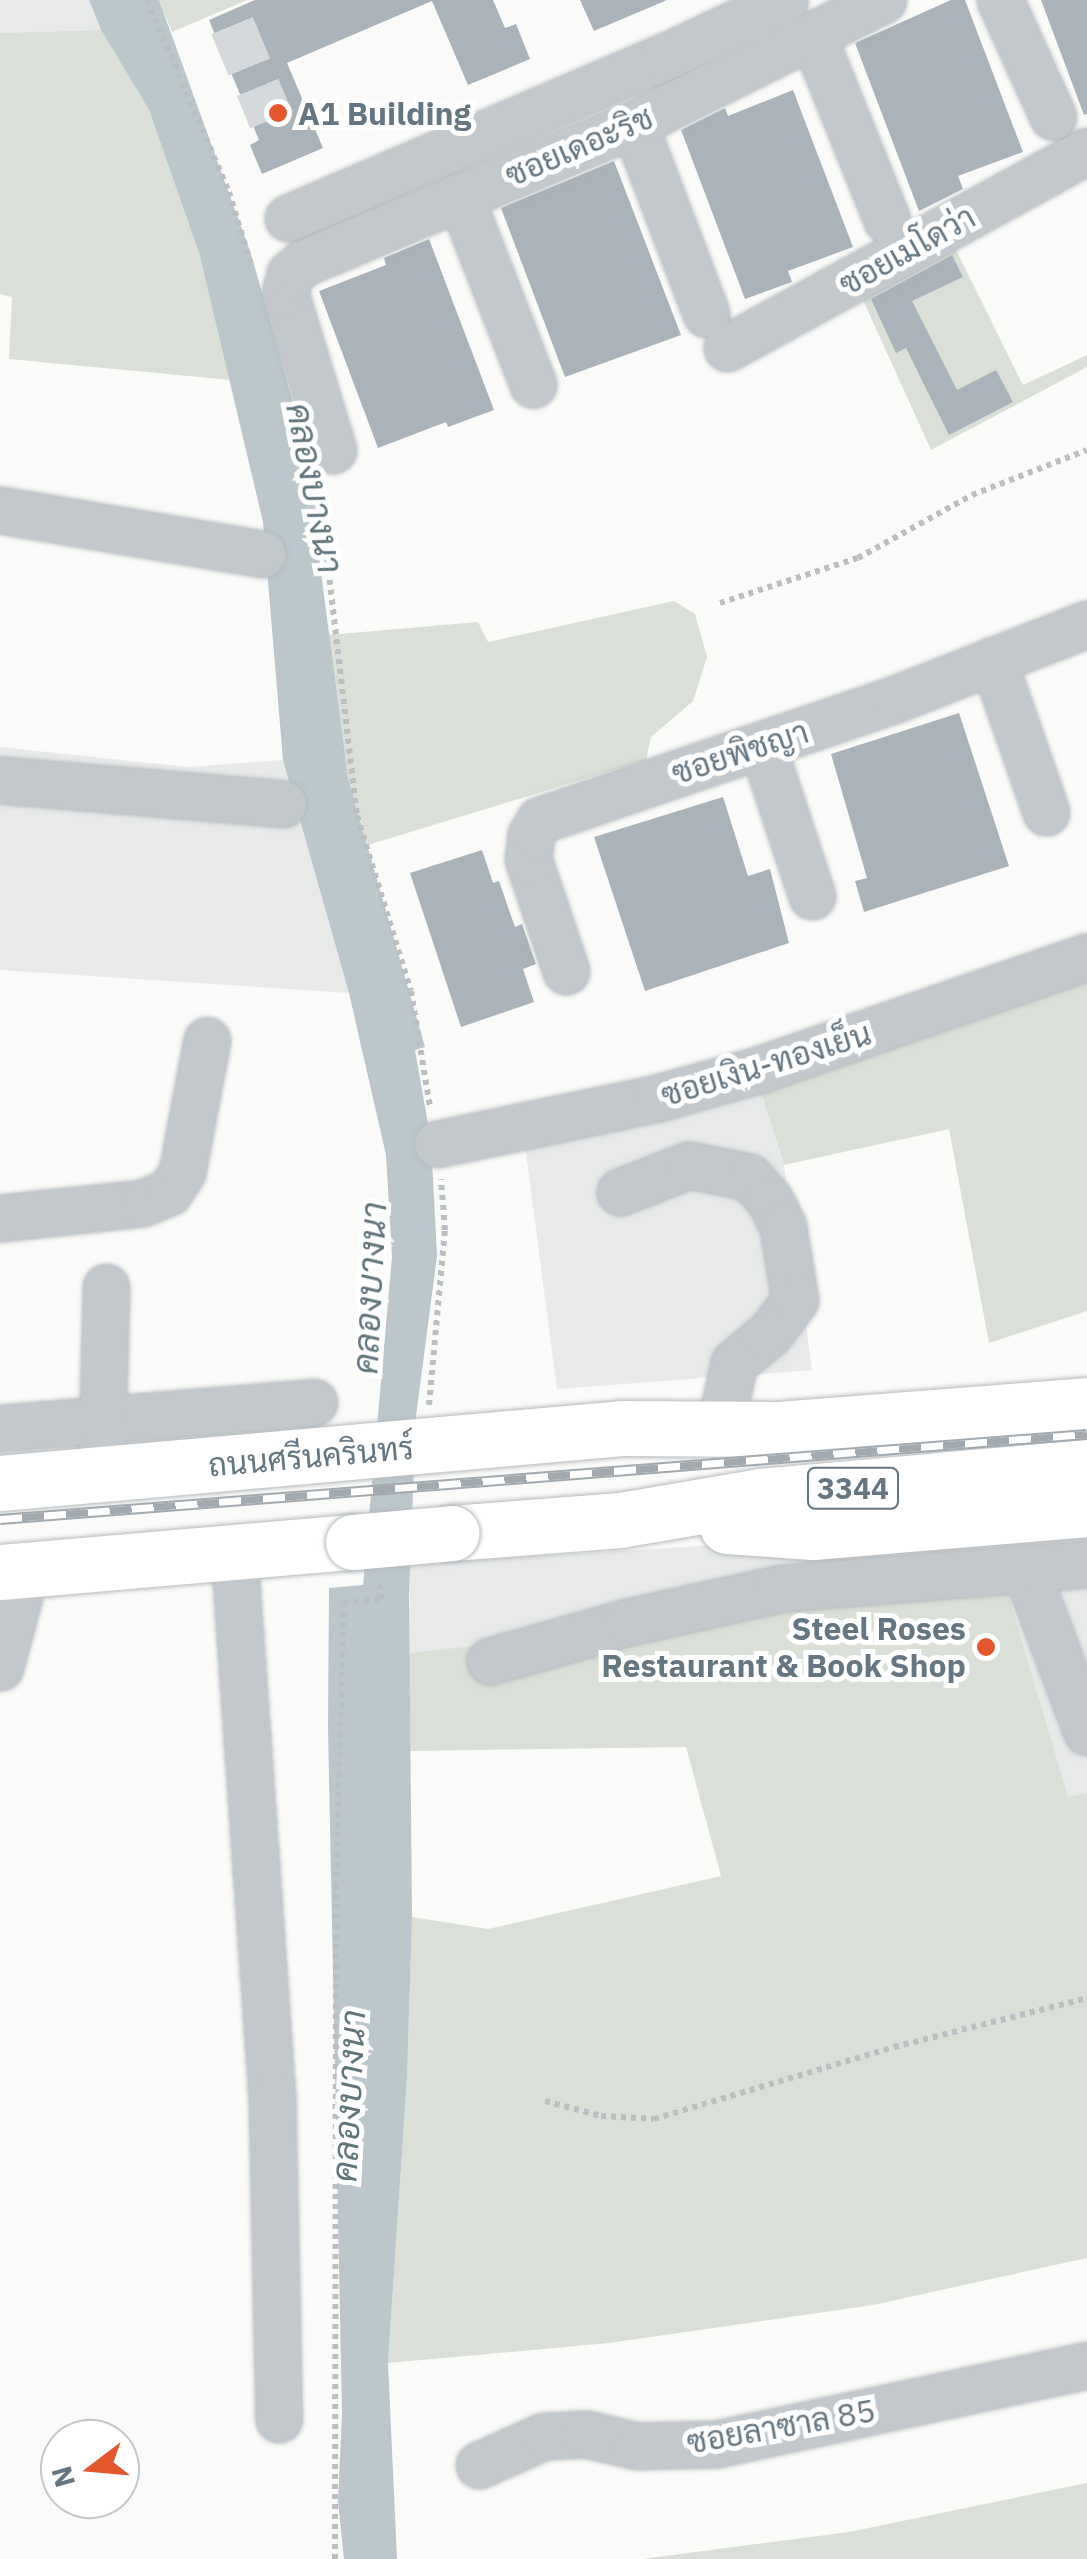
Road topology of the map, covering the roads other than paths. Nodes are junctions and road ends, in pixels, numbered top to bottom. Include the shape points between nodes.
1 (784, 0) edge
2 (883, 0) edge
3 (1000, 0) edge
4 (813, 36) junction
5 (1053, 117) dead end
6 (634, 124) junction
7 (1087, 151) edge
8 (460, 196) junction
9 (288, 218) dead end
10 (888, 220) dead end
11 (533, 384) dead end
12 (322, 462) road end
13 (0, 510) edge
14 (262, 554) dead end
15 (1087, 624) edge
16 (993, 660) junction
17 (762, 745) junction
18 (0, 780) edge
19 (283, 804) dead end
20 (1046, 812) dead end
21 (812, 896) dead end
22 (1087, 957) edge
23 (566, 971) dead end
24 (208, 1040) dead end
25 (437, 1144) road end
26 (620, 1192) dead end
27 (0, 1218) edge
28 (106, 1287) dead end
29 (1087, 1371) edge
30 (314, 1402) dead end
31 (1087, 1404) edge
32 (724, 1409) junction
33 (106, 1422) junction
34 (0, 1428) edge
35 (622, 1428) junction
36 (1087, 1467) edge
37 (98, 1475) junction
38 (0, 1483) edge
39 (1087, 1509) edge
40 (620, 1520) junction
41 (234, 1551) junction
42 (1087, 1564) edge
43 (1024, 1568) junction
44 (13, 1570) edge
45 (490, 1662) dead end
46 (0, 1667) edge
47 (1087, 1732) edge
48 (1087, 2365) edge
49 (279, 2419) dead end
50 (479, 2465) dead end

1 - 9 street
2 - 4 street, ซอยเดอะริช
3 - 5 street
4 - 6 street, ซอยเดอะริช
4 - 10 street
6 - 7 street, ซอยเมโดว่า via 716,331
6 - 8 street, ซอยเดอะริช
8 - 11 street
8 - 12 street, ซอยเดอะริช via 303,263 271,290
13 - 14 street
15 - 16 street, ซอยพิชญา
16 - 17 street, ซอยพิชญา
16 - 20 street
17 - 21 street
17 - 23 street, ซอยพิชญา via 540,820 528,858
18 - 19 street
22 - 25 street, ซอยเงิน-ทองเย็น via 758,1070
24 - 27 street via 182,1172 169,1192 142,1204
26 - 32 street via 689,1164 749,1176 770,1200 791,1252 795,1300 734,1363
28 - 33 street
29 - 32 main road, ถนนศรีนครินทร์ / 3344 via 796,1396
30 - 33 street
31 - 35 main road, ถนนศรีนครินทร์ / 3344 via 778,1429
32 - 35 main road, ถนนศรีนครินทร์ / 3344
33 - 34 street
33 - 37 street
35 - 37 main road, ถนนศรีนครินทร์ / 3344
36 - 40 main road, 3344 via 760,1496
37 - 38 main road, ถนนศรีนครินทร์ / 3344
39 - 40 main road, 3344 via 813,1532
40 - 41 main road, 3344, bridge via 452,1534 364,1553
41 - 44 main road, 3344
41 - 49 street via 272,2098
42 - 43 street
43 - 45 street via 782,1588
43 - 47 street
44 - 46 street
48 - 50 street, ซอยลาซาล 85 via 716,2444 637,2446 586,2434 544,2436

